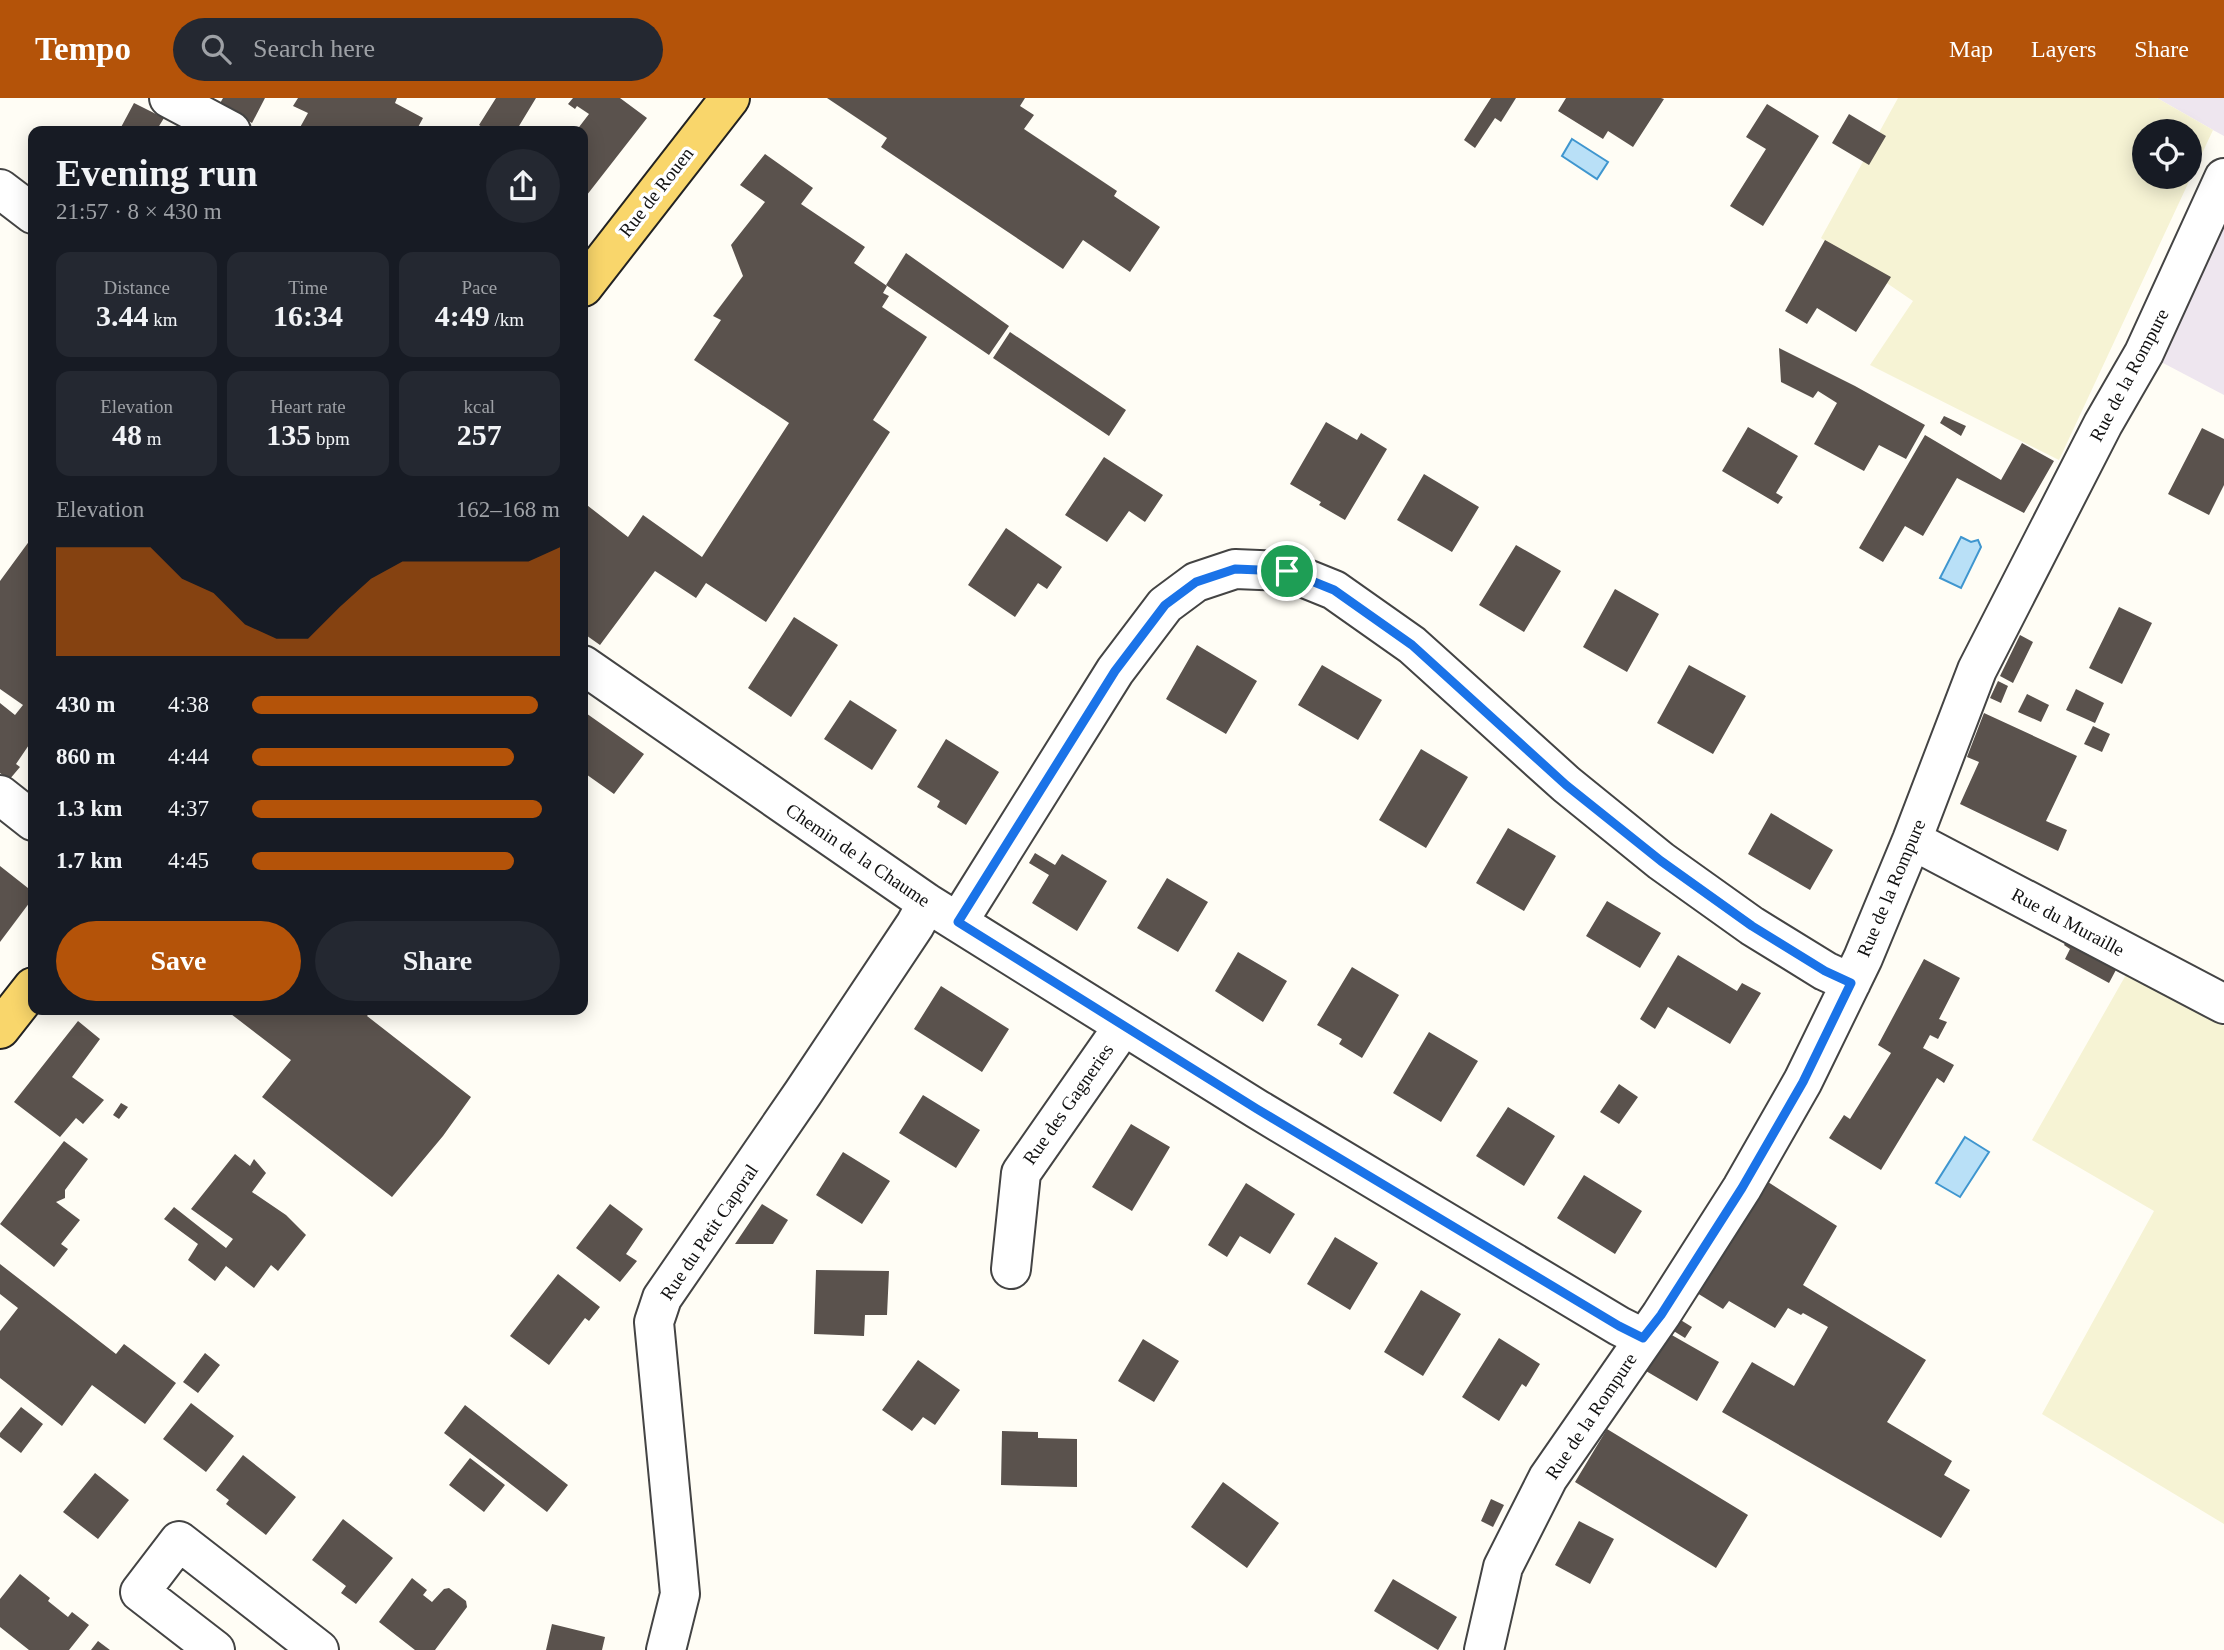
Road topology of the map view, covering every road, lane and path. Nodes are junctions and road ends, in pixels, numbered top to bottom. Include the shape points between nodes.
1 (169, 98) edge
2 (730, 98) edge
3 (222, 126) edge
4 (2224, 178) edge
5 (0, 189) edge
6 (28, 210) edge
7 (588, 281) edge
8 (588, 668) edge
9 (0, 795) edge
10 (28, 817) edge
11 (1912, 840) junction
12 (942, 913) junction
13 (1851, 983) junction
14 (28, 993) edge
15 (2224, 1004) edge
16 (1121, 1024) junction
17 (0, 1029) edge
18 (1011, 1269) dead end
19 (1643, 1338) junction
20 (215, 1650) edge
21 (319, 1650) edge
22 (666, 1650) edge
23 (1484, 1650) edge

1 - 3 street
2 - 7 main road, Rue de Rouen
4 - 11 street, Rue de la Rompure via 2144,353 1978,670
5 - 6 street
8 - 12 street, Chemin de la Chaume
9 - 10 street
11 - 13 street, Rue de la Rompure
11 - 15 street, Rue du Muraille
12 - 13 street, Rue du Petit Caporal via 1165,605 1196,582 1235,569 1287,571 1334,590 1412,645 1566,785 1661,861 1752,926
12 - 16 street, Chemin de la Chaume
12 - 22 street, Rue du Petit Caporal via 915,925 662,1298 654,1322 680,1594
13 - 19 street, Rue de la Rompure via 1803,1082 1742,1188
14 - 17 main road
16 - 18 street, Rue des Gagneries via 1021,1173
16 - 19 street, Chemin de la Chaume
19 - 23 street, Rue de la Rompure via 1548,1478 1519,1534 1503,1567
20 - 21 street via 140,1592 178,1541

